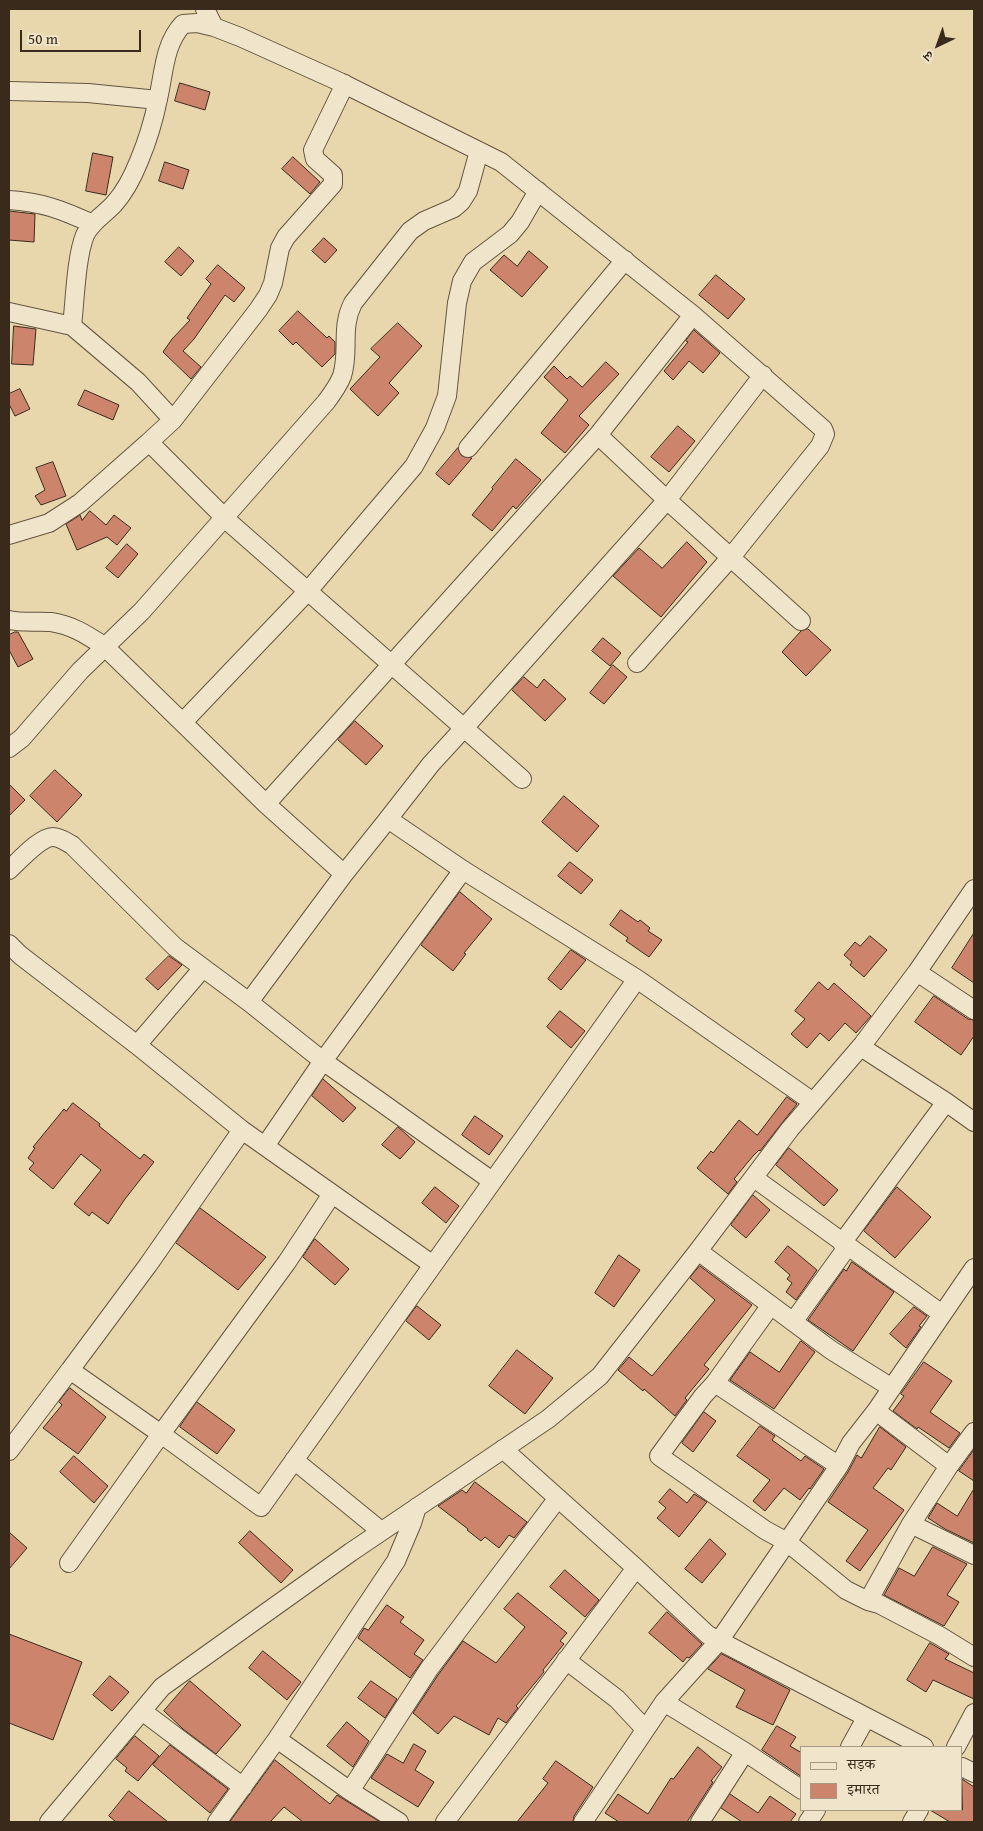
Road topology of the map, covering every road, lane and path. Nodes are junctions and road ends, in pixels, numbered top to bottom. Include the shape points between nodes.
1 (205, 9) edge
2 (214, 27) junction
3 (345, 84) junction
4 (9, 91) edge
5 (158, 100) junction
6 (479, 151) junction
7 (538, 191) junction
8 (9, 200) edge
9 (93, 224) junction
10 (624, 260) junction
11 (9, 312) edge
12 (693, 315) junction
13 (72, 326) junction
14 (762, 375) junction
15 (173, 420) junction
16 (598, 435) junction
17 (149, 442) junction
18 (468, 448) dead end
19 (667, 500) junction
20 (225, 518) junction
21 (9, 536) edge
22 (731, 557) junction
23 (308, 592) junction
24 (9, 620) edge
25 (801, 621) dead end
26 (30, 622) junction
27 (9, 633) edge
28 (104, 646) junction
29 (637, 663) dead end
30 (392, 665) junction
31 (183, 722) junction
32 (464, 728) junction
33 (9, 748) edge
34 (522, 779) dead end
35 (266, 804) junction
36 (388, 818) junction
37 (9, 870) edge
38 (463, 870) junction
39 (344, 874) junction
40 (972, 896) edge
41 (9, 944) edge
42 (203, 968) junction
43 (917, 972) junction
44 (637, 979) junction
45 (249, 1002) junction
46 (974, 1010) edge
47 (136, 1045) junction
48 (860, 1047) junction
49 (323, 1061) junction
50 (813, 1102) junction
51 (946, 1102) junction
52 (974, 1122) edge
53 (242, 1130) junction
54 (265, 1146) junction
55 (754, 1178) junction
56 (492, 1181) junction
57 (332, 1194) junction
58 (845, 1244) junction
59 (698, 1251) junction
60 (432, 1265) junction
61 (974, 1268) edge
62 (771, 1305) junction
63 (942, 1314) junction
64 (793, 1322) junction
65 (70, 1370) junction
66 (715, 1382) junction
67 (892, 1388) junction
68 (876, 1411) junction
69 (974, 1432) edge
70 (161, 1434) junction
71 (503, 1449) junction
72 (9, 1451) edge
73 (294, 1460) junction
74 (839, 1466) junction
75 (949, 1466) junction
76 (558, 1498) junction
77 (416, 1507) junction
78 (911, 1524) junction
79 (381, 1531) junction
80 (786, 1542) junction
81 (974, 1555) edge
82 (69, 1563) dead end
83 (636, 1568) junction
84 (868, 1601) junction
85 (720, 1641) junction
86 (974, 1657) edge
87 (566, 1660) junction
88 (664, 1702) junction
89 (142, 1711) junction
90 (974, 1713) edge
91 (866, 1718) junction
92 (645, 1729) junction
93 (278, 1739) junction
94 (851, 1746) edge
95 (922, 1746) edge
96 (957, 1746) edge
97 (745, 1752) junction
98 (243, 1787) junction
99 (800, 1789) edge
100 (350, 1791) junction
101 (815, 1811) edge
102 (49, 1822) edge
103 (218, 1822) edge
104 (400, 1822) edge
105 (445, 1822) edge
106 (583, 1822) edge
107 (700, 1822) edge
108 (808, 1822) edge

1 - 2 street
2 - 3 street
2 - 5 street via 197,22 183,24 175,32 165,60
3 - 6 street
3 - 15 street via 313,150 315,159 332,175 333,184 286,237 268,295
4 - 5 street via 88,93
5 - 9 street via 140,160 124,191
6 - 7 street via 501,162
6 - 20 street via 468,191 461,202 410,231 353,303 345,325 345,360 336,388
7 - 10 street
7 - 23 street via 510,234 473,262 462,281 447,396 435,428 414,466
8 - 9 street via 64,210
9 - 13 street via 82,244
10 - 12 street
10 - 18 street
11 - 13 street
12 - 14 street
12 - 16 street
13 - 15 street via 138,382
14 - 19 street
14 - 22 street via 825,434 820,446
15 - 17 street
16 - 19 street
16 - 30 street
17 - 20 street
17 - 21 street via 80,503 49,523
19 - 22 street
19 - 32 street
20 - 23 street
20 - 28 street via 142,611
22 - 25 street
22 - 29 street
23 - 30 street
23 - 31 street
24 - 26 street
26 - 27 street
26 - 28 street via 66,625
28 - 31 street
28 - 33 street via 22,738
30 - 32 street
30 - 35 street
31 - 35 street
32 - 34 street
32 - 36 street
35 - 39 street
36 - 38 street
36 - 39 street
37 - 42 street via 43,840 60,838 72,845 175,947
38 - 44 street
38 - 49 street
39 - 45 street
40 - 43 street
41 - 47 street
42 - 45 street
42 - 47 street
43 - 46 street
43 - 48 street
44 - 50 street
44 - 56 street
45 - 49 street
47 - 53 street
48 - 50 street
48 - 51 street
49 - 54 street
49 - 56 street
50 - 55 street
51 - 52 street
51 - 58 street
53 - 54 street
53 - 65 street
54 - 57 street
55 - 58 street
55 - 59 street
56 - 60 street
57 - 60 street
57 - 70 street via 287,1262
58 - 63 street
58 - 64 street
59 - 62 street
59 - 71 street via 600,1376 548,1419
60 - 73 street
61 - 63 street
62 - 64 street
62 - 66 street
63 - 67 street
64 - 67 street
65 - 70 street
65 - 72 street
66 - 74 street
66 - 80 street via 659,1456
67 - 68 street
68 - 74 street via 851,1443
68 - 75 street
69 - 75 street
70 - 73 street via 261,1507
70 - 82 street
71 - 76 street
71 - 77 street
73 - 79 street
74 - 80 street
75 - 78 street
76 - 83 street
76 - 100 street via 429,1669
77 - 79 street
77 - 93 street via 396,1561
78 - 81 street
78 - 84 street
79 - 89 street via 162,1687
80 - 84 street via 846,1590
80 - 85 street
83 - 85 street via 708,1634
83 - 87 street
84 - 86 street via 940,1636
85 - 88 street
85 - 91 street
87 - 92 street via 617,1699
87 - 105 street
88 - 92 street
88 - 97 street
89 - 98 street
89 - 102 street
90 - 96 street
91 - 94 street
91 - 95 street
92 - 106 street
93 - 98 street
93 - 100 street
97 - 99 street
97 - 107 street
98 - 103 street
100 - 104 street
101 - 108 street

